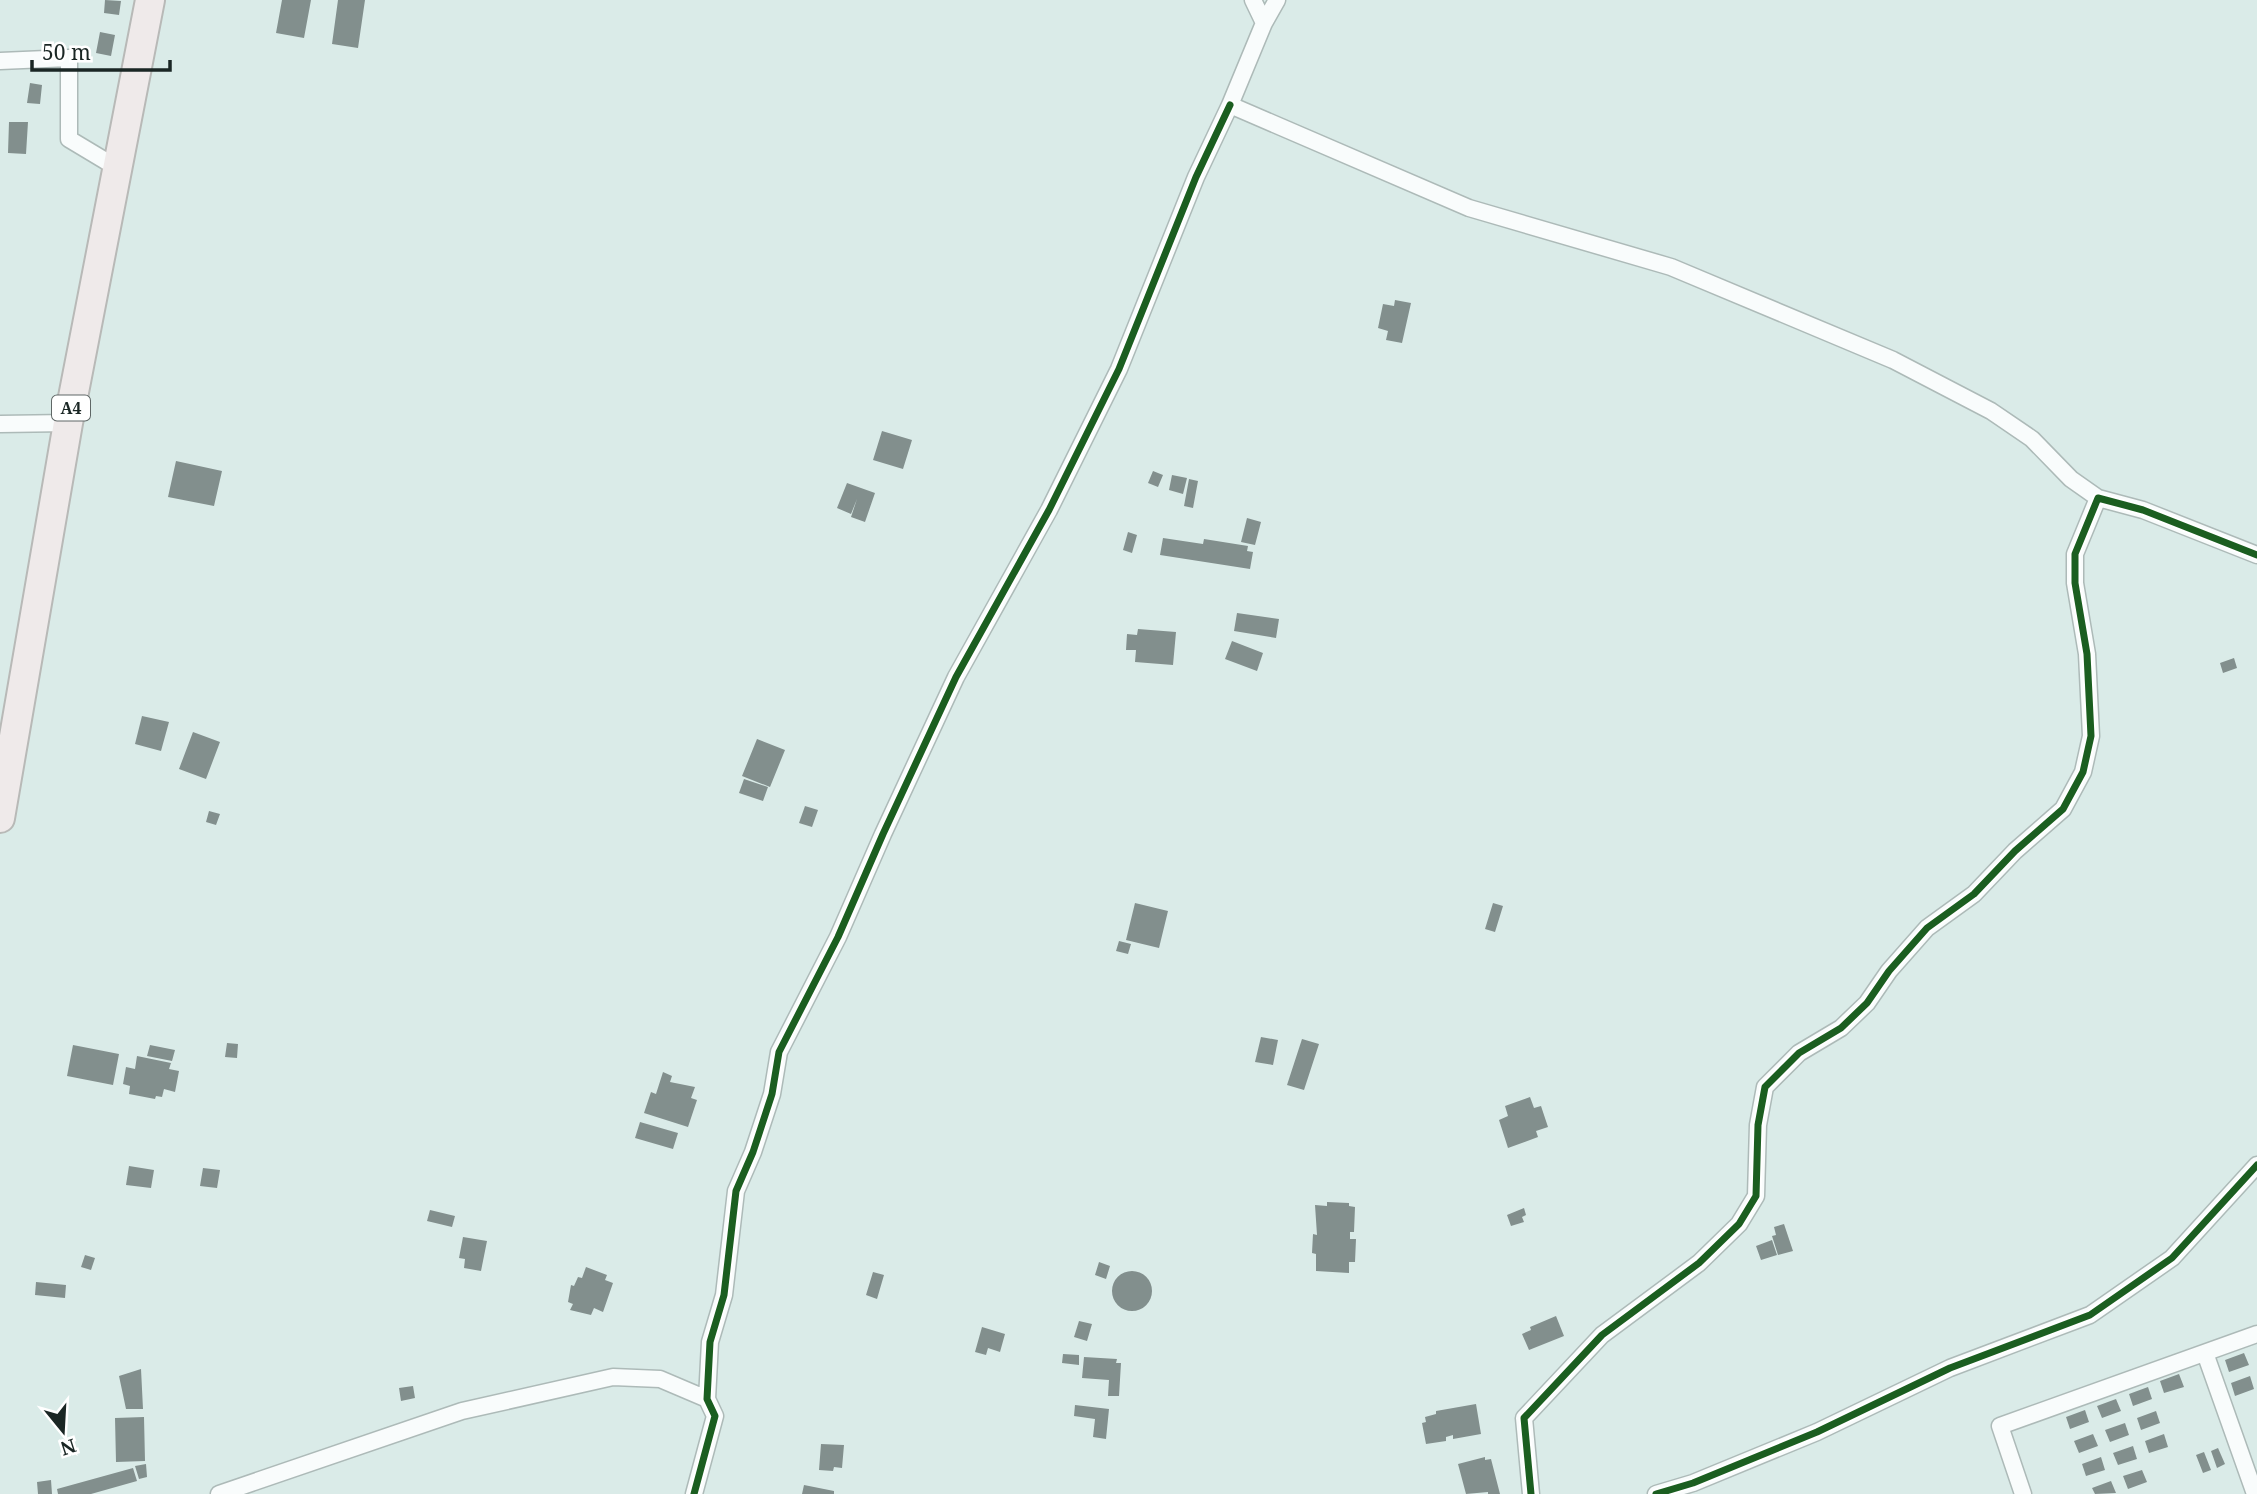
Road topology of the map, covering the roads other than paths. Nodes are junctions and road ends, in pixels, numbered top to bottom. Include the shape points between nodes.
1 (149, 0) edge
2 (1253, 0) edge
3 (1277, 0) edge
4 (1264, 23) junction
5 (0, 61) edge
6 (1230, 105) junction
7 (119, 169) junction
8 (68, 423) junction
9 (0, 424) edge
10 (2098, 498) junction
11 (2257, 555) edge
12 (0, 818) edge
13 (2257, 1165) edge
14 (2257, 1334) edge
15 (2205, 1353) junction
16 (707, 1399) junction
17 (219, 1494) edge
18 (694, 1494) edge
19 (1531, 1494) edge
20 (1656, 1494) edge
21 (2023, 1494) edge
22 (2255, 1494) edge

1 - 7 highway, A4
2 - 4 street
3 - 4 street
4 - 6 street
5 - 7 street via 69,58 69,139
6 - 10 street via 1469,208 1671,267 1894,360 1991,411 2032,439 2071,479
6 - 16 street via 1119,369 1049,510 956,677 838,937 779,1052 772,1094 736,1191 724,1295 710,1342
7 - 8 highway, A4
8 - 9 street
8 - 12 highway, A4
10 - 11 street via 2143,510
10 - 19 street via 2075,554 2091,736 2083,772 2063,809 1974,894 1927,928 1842,1028 1799,1053 1765,1087 1758,1125 1756,1196 1739,1224 1699,1263 1602,1335 1524,1418
13 - 20 street via 2172,1258 2090,1315 1950,1368 1817,1432
14 - 15 street
15 - 21 street via 2000,1426
15 - 22 street
16 - 17 street via 660,1379 613,1377 462,1411
16 - 18 street via 715,1416

